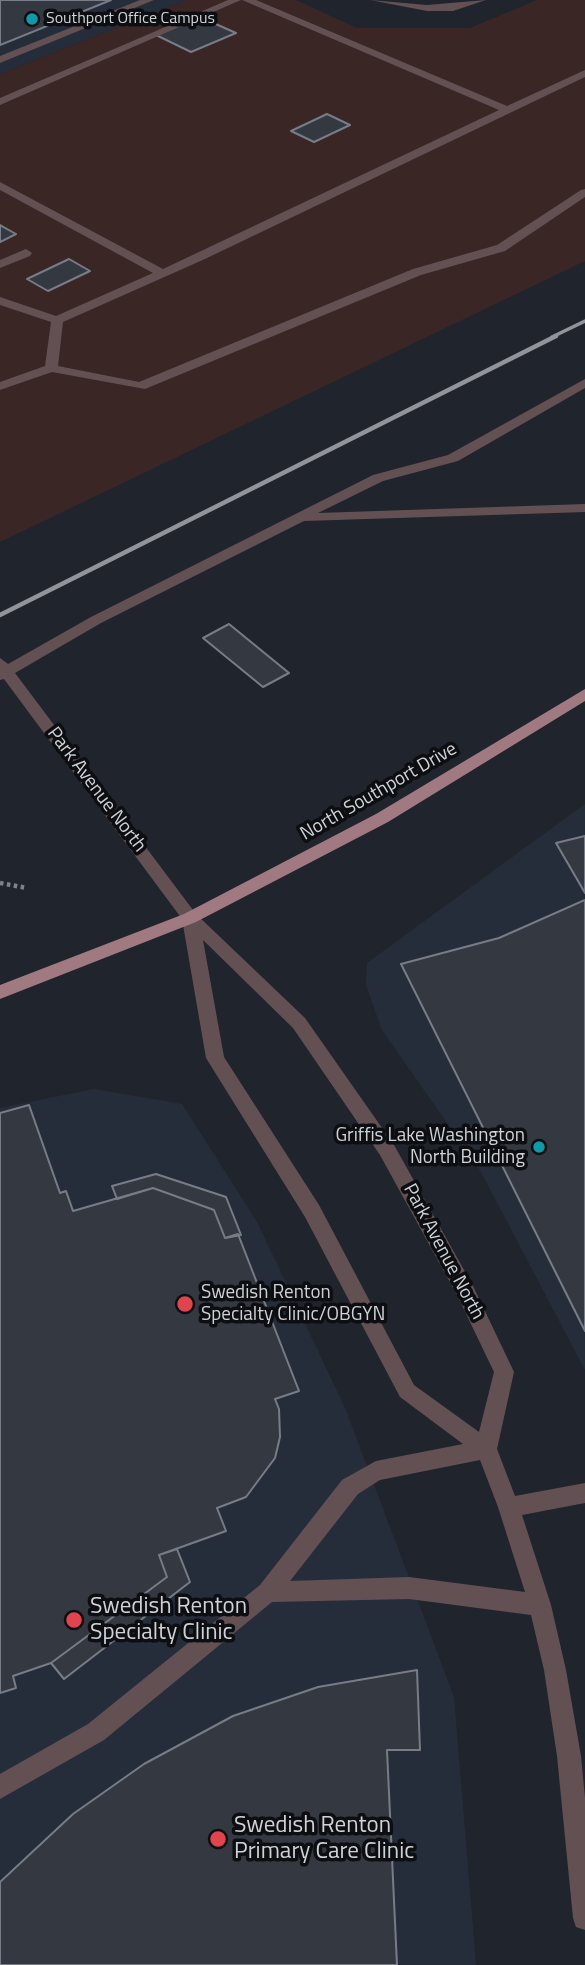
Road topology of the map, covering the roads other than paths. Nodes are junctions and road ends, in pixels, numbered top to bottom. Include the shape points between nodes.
1 (149, 0) edge
2 (236, 0) edge
3 (247, 0) edge
4 (375, 0) edge
5 (481, 0) edge
6 (21, 40) dead end
7 (34, 47) junction
8 (0, 60) edge
9 (585, 73) edge
10 (0, 102) edge
11 (508, 110) junction
12 (0, 185) edge
13 (585, 191) edge
14 (26, 253) dead end
15 (0, 264) edge
16 (162, 273) junction
17 (0, 300) edge
18 (57, 320) junction
19 (51, 368) junction
20 (585, 383) edge
21 (0, 386) edge
22 (585, 508) edge
23 (282, 526) junction
24 (2, 670) edge
25 (585, 694) edge
26 (190, 918) junction
27 (0, 992) edge
28 (486, 1448) junction
29 (585, 1493) edge
30 (509, 1507) junction
31 (268, 1592) junction
32 (540, 1605) junction
33 (0, 1787) edge
34 (585, 1918) edge

1 - 7 street
2 - 10 street
3 - 11 street
4 - 5 street via 427,8 453,8
6 - 7 street
7 - 8 street
9 - 11 street
11 - 16 street
12 - 16 street
13 - 19 street via 502,248 417,272 140,386
14 - 15 street
16 - 18 street
17 - 18 street
18 - 19 street
19 - 21 street
20 - 23 street via 453,458 378,478
22 - 23 street via 315,516
23 - 24 street
24 - 26 street, Park Avenue North
25 - 26 main road, North Southport Drive via 382,818
26 - 27 main road, North Southport Drive
26 - 28 street, Park Avenue North via 215,1058 312,1211 407,1391
26 - 28 street, Park Avenue North via 299,1023 428,1218 504,1372
28 - 30 street
28 - 31 street via 376,1471 350,1486
29 - 30 street
30 - 32 street
31 - 32 street via 409,1588
31 - 33 street via 96,1732
32 - 34 street via 569,1756

